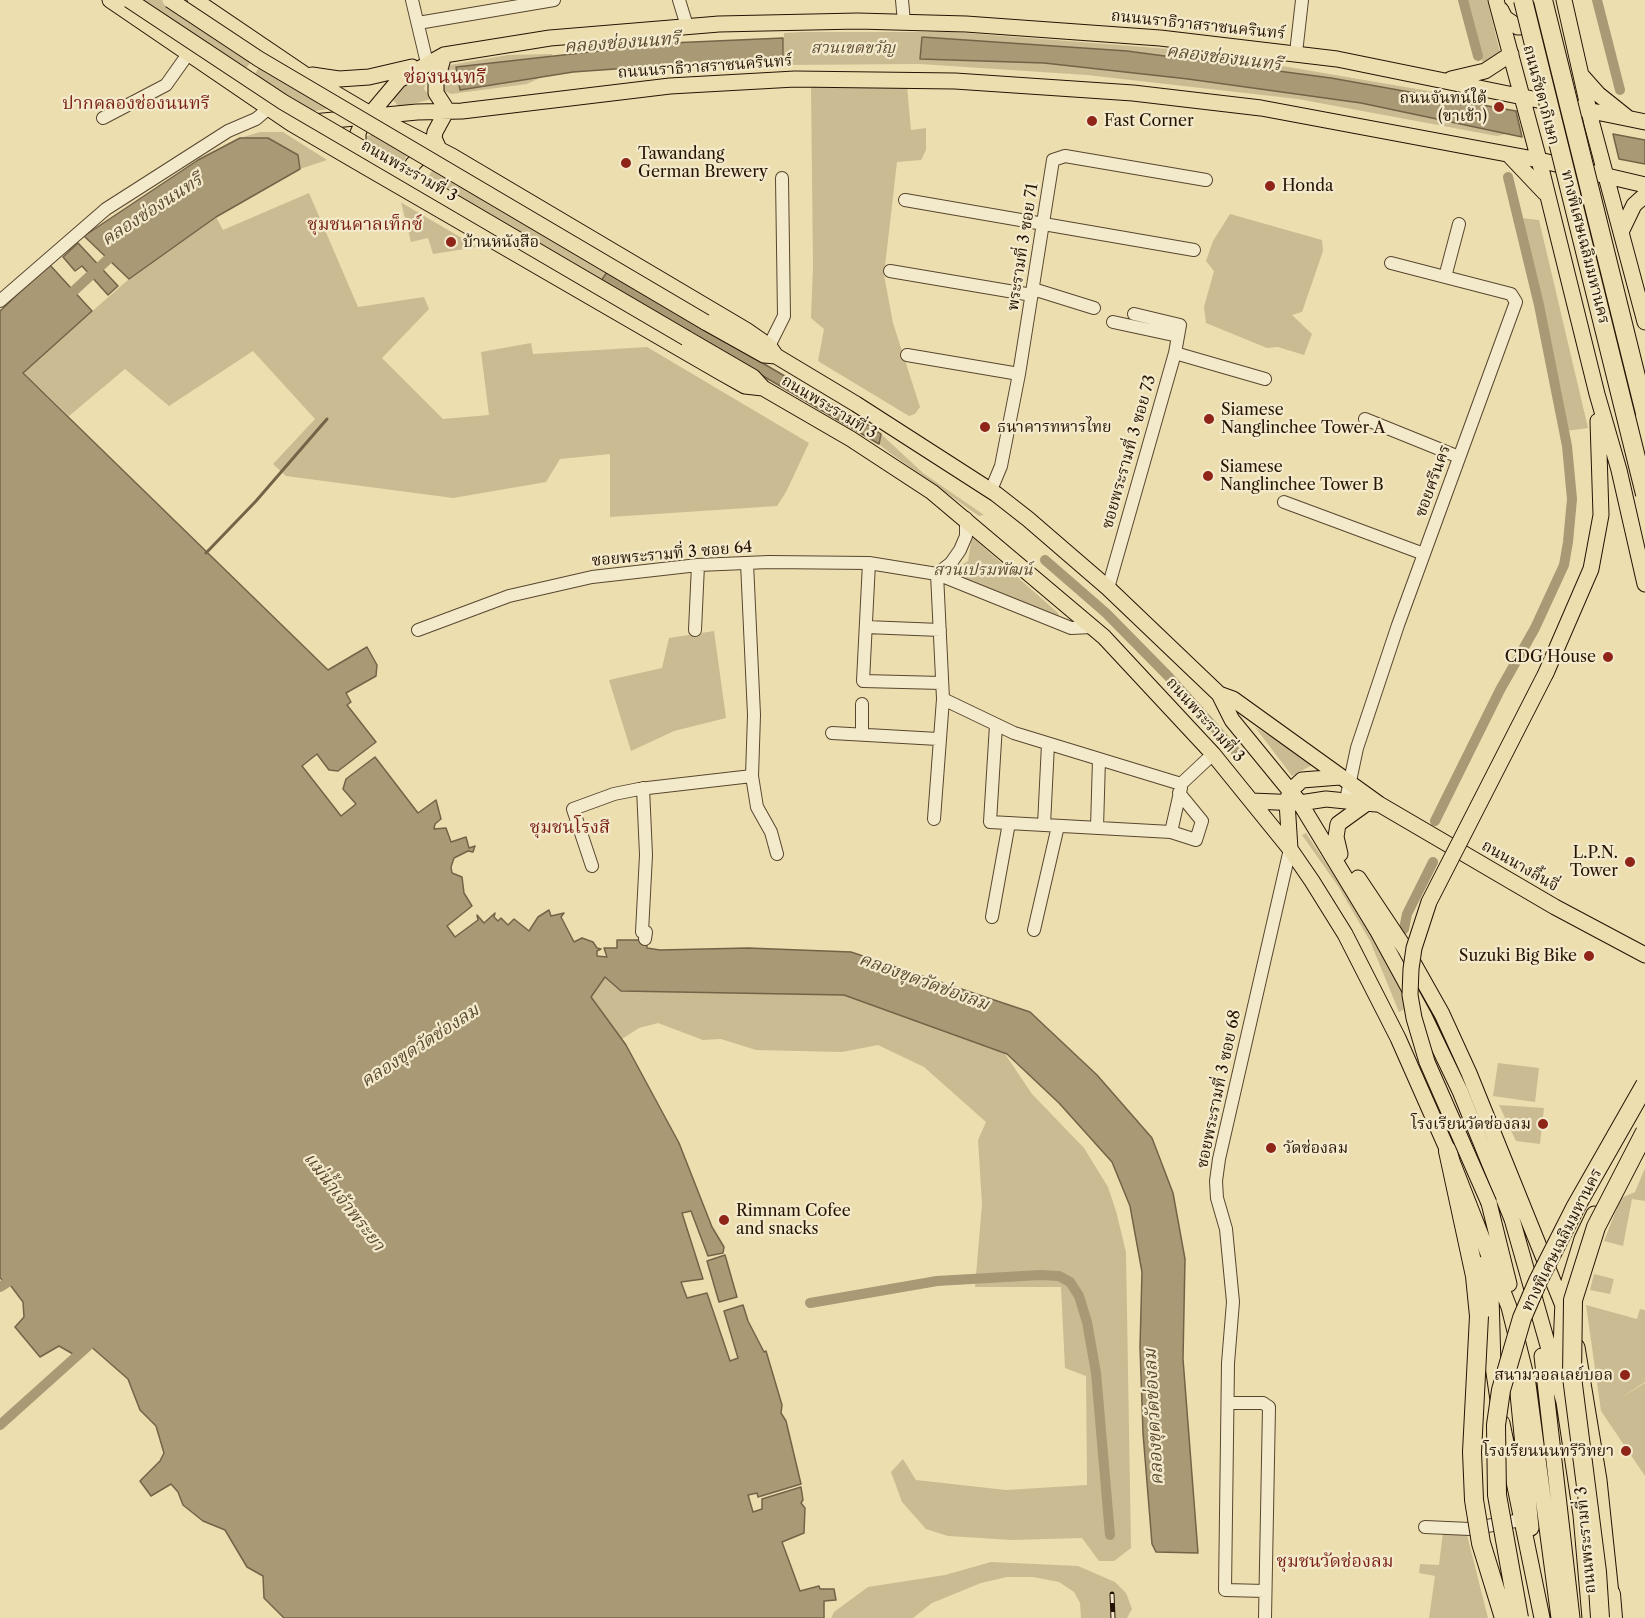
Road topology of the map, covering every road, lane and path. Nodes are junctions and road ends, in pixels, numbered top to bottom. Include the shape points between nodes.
1 (110, 0) edge
2 (129, 0) edge
3 (170, 0) edge
4 (195, 0) edge
5 (412, 0) edge
6 (554, 0) edge
7 (679, 0) edge
8 (902, 0) edge
9 (1302, 0) edge
10 (1523, 0) edge
11 (1543, 0) edge
12 (1563, 0) edge
13 (1496, 1) edge
14 (904, 22) junction
15 (418, 23) junction
16 (687, 26) junction
17 (257, 41) junction
18 (1296, 53) junction
19 (188, 54) junction
20 (1511, 54) junction
21 (444, 55) junction
22 (427, 63) junction
23 (1580, 74) junction
24 (306, 75) junction
25 (1445, 81) junction
26 (230, 82) junction
27 (1522, 97) junction
28 (269, 108) junction
29 (447, 110) junction
30 (1590, 112) junction
31 (372, 115) junction
32 (103, 118) dead end
33 (1638, 121) edge
34 (292, 124) junction
35 (439, 149) junction
36 (1509, 155) junction
37 (1539, 160) junction
38 (364, 166) junction
39 (1607, 177) junction
40 (782, 178) dead end
41 (1206, 180) dead end
42 (1645, 185) edge
43 (414, 194) junction
44 (1547, 195) junction
45 (1645, 195) edge
46 (905, 200) dead end
47 (1043, 222) junction
48 (1459, 224) dead end
49 (1621, 232) junction
50 (1194, 250) dead end
51 (1391, 263) dead end
52 (890, 271) dead end
53 (1446, 277) junction
54 (1033, 292) junction
55 (0, 301) edge
56 (1094, 308) dead end
57 (1134, 314) dead end
58 (1113, 322) dead end
59 (1645, 322) edge
60 (1179, 331) junction
61 (773, 351) junction
62 (1175, 353) junction
63 (907, 355) dead end
64 (1019, 374) junction
65 (1265, 379) dead end
66 (763, 388) junction
67 (1597, 394) junction
68 (1645, 413) edge
69 (1365, 419) dead end
70 (1459, 457) junction
71 (991, 490) junction
72 (1645, 494) edge
73 (1284, 502) dead end
74 (966, 518) junction
75 (1424, 555) junction
76 (747, 563) junction
77 (869, 563) junction
78 (698, 565) junction
79 (937, 574) junction
80 (1645, 584) edge
81 (1108, 588) junction
82 (866, 627) junction
83 (1092, 627) junction
84 (418, 630) dead end
85 (695, 630) dead end
86 (940, 630) junction
87 (942, 683) junction
88 (1219, 694) junction
89 (943, 699) junction
90 (862, 704) dead end
91 (996, 725) junction
92 (832, 733) dead end
93 (862, 734) junction
94 (938, 739) junction
95 (1048, 744) junction
96 (1213, 754) junction
97 (1099, 759) junction
98 (752, 776) junction
99 (1345, 780) junction
100 (643, 788) junction
101 (1180, 789) junction
102 (1292, 799) junction
103 (1346, 800) junction
104 (1252, 801) junction
105 (1373, 804) junction
106 (934, 819) dead end
107 (1009, 823) junction
108 (1044, 825) junction
109 (1058, 826) junction
110 (1096, 828) junction
111 (1171, 832) junction
112 (1324, 840) junction
113 (1290, 849) junction
114 (777, 854) dead end
115 (1340, 854) junction
116 (592, 866) dead end
117 (992, 917) dead end
118 (1034, 930) dead end
119 (645, 939) dead end
120 (1645, 955) edge
121 (1424, 1016) junction
122 (1398, 1038) junction
123 (1645, 1085) edge
124 (1645, 1119) edge
125 (1645, 1132) edge
126 (1497, 1140) junction
127 (1448, 1151) junction
128 (1470, 1204) junction
129 (1512, 1219) junction
130 (1487, 1247) junction
131 (1563, 1301) junction
132 (1539, 1324) junction
133 (1515, 1328) junction
134 (1564, 1402) junction
135 (1230, 1403) junction
136 (1599, 1480) junction
137 (1581, 1515) junction
138 (1521, 1520) junction
139 (1425, 1527) dead end
140 (1535, 1582) junction
141 (1562, 1583) junction
142 (1265, 1591) junction
143 (1611, 1594) junction
144 (1265, 1618) edge
145 (1504, 1618) edge
146 (1519, 1618) edge
147 (1542, 1618) edge
148 (1559, 1618) edge
149 (1572, 1618) edge
150 (1590, 1618) edge
151 (1601, 1618) edge
152 (1613, 1618) edge

1 - 19 main road, ถนนพระรามที่ 3
2 - 66 main road, ถนนพระรามที่ 3, bridge via 283,102 753,377
3 - 61 main road, ถนนพระรามที่ 3, bridge via 259,59 705,322 764,355
4 - 17 main road, ถนนพระรามที่ 3
5 - 15 street
6 - 15 street
7 - 16 street
8 - 14 street
9 - 18 street
10 - 72 highway, ทางพิเศษเฉลิมมหานคร, bridge
11 - 68 highway, ทางพิเศษเฉลิมมหานคร, bridge
12 - 13 main road via 1551,20 1530,29 1511,23
12 - 23 main road
13 - 20 main road, ถนนรัชดาภิเษก
14 - 16 main road, ถนนนราธิวาสราชนครินทร์
14 - 18 main road, ถนนนราธิวาสราชนครินทร์ via 1076,30
15 - 22 street
16 - 21 main road, ถนนนราธิวาสราชนครินทร์ via 550,38
17 - 24 main road, ถนนพระรามที่ 3
17 - 26 main road via 254,67 243,78
18 - 25 main road, ถนนนราธิวาสราชนครินทร์
19 - 26 main road, ถนนพระรามที่ 3
19 - 32 street via 166,85
20 - 25 main road via 1485,71
20 - 27 main road, ถนนรัชดาภิเษก
21 - 22 main road, ถนนนราธิวาสราชนครินทร์
21 - 29 main road via 436,93
22 - 24 main road via 358,78
22 - 31 main road, ถนนนราธิวาสราชนครินทร์ via 389,89
23 - 30 main road
23 - 33 main road via 1598,94
24 - 31 main road, ถนนพระรามที่ 3
25 - 27 main road, ถนนนราธิวาสราชนครินทร์
26 - 28 main road, ถนนพระรามที่ 3
27 - 30 main road, ถนนนราธิวาสราชนครินทร์
27 - 37 main road, ถนนรัชดาภิเษก
28 - 34 main road, ถนนพระรามที่ 3
28 - 55 street via 106,209
29 - 31 main road, ถนนนราธิวาสราชนครินทร์
29 - 35 main road via 435,132
29 - 36 main road, ถนนนราธิวาสราชนครินทร์ via 638,89 772,80 955,81 1133,93 1261,108
30 - 33 main road, ถนนนราธิวาสราชนครินทร์
30 - 39 main road
31 - 34 main road, ถนนนราธิวาสราชนครินทร์
31 - 35 main road, ถนนพระรามที่ 3
31 - 38 main road, ถนนนราธิวาสราชนครินทร์ via 358,133
34 - 38 main road, ถนนพระรามที่ 3
35 - 43 main road via 422,155 413,164 408,178
35 - 61 main road, ถนนพระรามที่ 3 via 643,268
36 - 37 main road, ถนนนราธิวาสราชนครินทร์
36 - 44 main road
37 - 39 main road, ถนนนราธิวาสราชนครินทร์
37 - 44 main road, ถนนรัชดาภิเษก
38 - 43 main road, ถนนพระรามที่ 3
39 - 42 main road, ถนนนราธิวาสราชนครินทร์
39 - 49 main road
40 - 61 street via 784,316
41 - 47 street, พระรามที่ 3 ซอย 71 via 1058,157 1053,160
43 - 66 main road, ถนนพระรามที่ 3 via 745,386
44 - 67 main road, ถนนรัชดาภิเษก
45 - 49 main road via 1634,205
46 - 47 street
47 - 50 street
47 - 54 street, พระรามที่ 3 ซอย 71
48 - 53 street
49 - 59 main road
51 - 53 street, ซอยศรีนคร
52 - 54 street
53 - 70 street, ซอยศรีนคร via 1511,294 1516,302
54 - 56 street
54 - 64 street, พระรามที่ 3 ซอย 71
57 - 60 street
58 - 60 street
60 - 62 street, ซอยพระรามที่ 3 ซอย 73
61 - 71 main road, ถนนพระรามที่ 3
62 - 65 street
62 - 81 street, ซอยพระรามที่ 3 ซอย 73
63 - 64 street
64 - 71 street, พระรามที่ 3 ซอย 71 via 1001,466
66 - 74 main road, ถนนพระรามที่ 3 via 860,445
67 - 80 main road, ถนนรัชดาภิเษก
67 - 133 main road, bridge via 1601,515 1591,569 1546,673 1429,902 1411,969 1414,1018 1427,1062 1489,1203 1505,1264
69 - 70 street
70 - 75 street, ซอยศรีนคร
71 - 81 main road, ถนนพระรามที่ 3
73 - 75 street
74 - 79 street via 966,536 960,550
74 - 83 main road, ถนนพระรามที่ 3
75 - 99 street, ซอยศรีนคร
76 - 77 street, ซอยพระรามที่ 3 ซอย 64
76 - 78 street, ซอยพระรามที่ 3 ซอย 64
76 - 98 street via 754,715
77 - 79 street, ซอยพระรามที่ 3 ซอย 64
77 - 82 street
78 - 84 street, ซอยพระรามที่ 3 ซอย 64 via 581,579 509,596
78 - 85 street
79 - 83 street, ซอยพระรามที่ 3 ซอย 64 via 1071,628
79 - 86 street
81 - 88 main road, ถนนพระรามที่ 3
82 - 86 street
82 - 87 street via 863,681
83 - 96 main road, ถนนพระรามที่ 3
86 - 87 street
87 - 89 street
88 - 99 main road via 1233,699
88 - 102 main road, ถนนพระรามที่ 3 via 1232,720
89 - 91 street
89 - 94 street
90 - 93 street
91 - 95 street
91 - 107 street via 990,822
92 - 93 street
93 - 94 street
94 - 106 street
95 - 97 street
95 - 108 street
96 - 101 street
96 - 104 main road, ถนนพระรามที่ 3
97 - 101 street
97 - 110 street
98 - 100 street
98 - 114 street via 757,807 771,832
99 - 102 main road, ถนนนางลิ้นจี่ via 1302,780
99 - 103 street, ซอยศรีนคร
99 - 105 main road, ถนนนางลิ้นจี่
100 - 116 street via 573,809
100 - 119 street
101 - 111 street
101 - 111 street via 1202,821 1202,828 1193,840
102 - 103 main road, ถนนนางลิ้นจี่
102 - 104 main road, ถนนนางลิ้นจี่
102 - 112 main road, ถนนพระรามที่ 3
102 - 113 main road
103 - 105 main road, ถนนนางลิ้นจี่
104 - 113 main road, ถนนพระรามที่ 3
105 - 115 main road via 1338,824
105 - 120 main road, ถนนนางลิ้นจี่
107 - 108 street
107 - 117 street
108 - 109 street
109 - 110 street
109 - 118 street
110 - 111 street
112 - 115 main road, ถนนพระรามที่ 3
112 - 121 main road, ถนนพระรามที่ 3
113 - 122 main road, ถนนพระรามที่ 3 via 1345,934
113 - 135 street, ซอยพระรามที่ 3 ซอย 68 via 1216,1181 1216,1198 1226,1229 1233,1302 1228,1363
115 - 126 main road, ถนนพระรามที่ 3 via 1393,929 1442,1014
121 - 122 main road via 1410,1016 1401,1026
121 - 129 main road, ถนนพระรามที่ 3 via 1460,1091
122 - 127 main road, ถนนพระรามที่ 3
123 - 146 highway, ทางพิเศษเฉลิมมหานคร, bridge via 1538,1281 1522,1318 1501,1390 1496,1425 1497,1495
124 - 131 main road via 1582,1239
125 - 151 highway, ทางพิเศษเฉลิมมหานคร, bridge via 1596,1227 1573,1300 1572,1377
126 - 129 main road
126 - 131 main road, ถนนพระรามที่ 3
127 - 128 main road, ถนนพระรามที่ 3
127 - 145 highway, bridge via 1479,1316 1472,1452 1474,1500 1481,1543
128 - 130 main road, ถนนพระรามที่ 3
128 - 138 main road, ถนนพระรามที่ 3 via 1488,1280 1495,1381
129 - 132 main road, ถนนพระรามที่ 3
130 - 133 main road, ถนนพระรามที่ 3
130 - 140 main road via 1515,1363
131 - 134 main road via 1559,1356
131 - 136 main road, ถนนพระรามที่ 3 via 1583,1375
132 - 134 main road, ถนนพระรามที่ 3
132 - 141 main road, ถนนพระรามที่ 3
133 - 141 main road, ถนนพระรามที่ 3
134 - 137 main road, ถนนพระรามที่ 3
135 - 142 street via 1263,1403 1269,1407
135 - 142 street, ซอยพระรามที่ 3 ซอย 68 via 1225,1590
136 - 137 main road
136 - 143 main road, ถนนพระรามที่ 3
137 - 150 main road, ถนนพระรามที่ 3
138 - 139 street via 1470,1529
138 - 140 main road, ถนนพระรามที่ 3
140 - 147 main road, ถนนพระรามที่ 3
141 - 148 main road, ถนนพระรามที่ 3
141 - 149 main road, ถนนพระรามที่ 3
142 - 144 street
143 - 151 main road, ถนนพระรามที่ 3
143 - 152 highway

